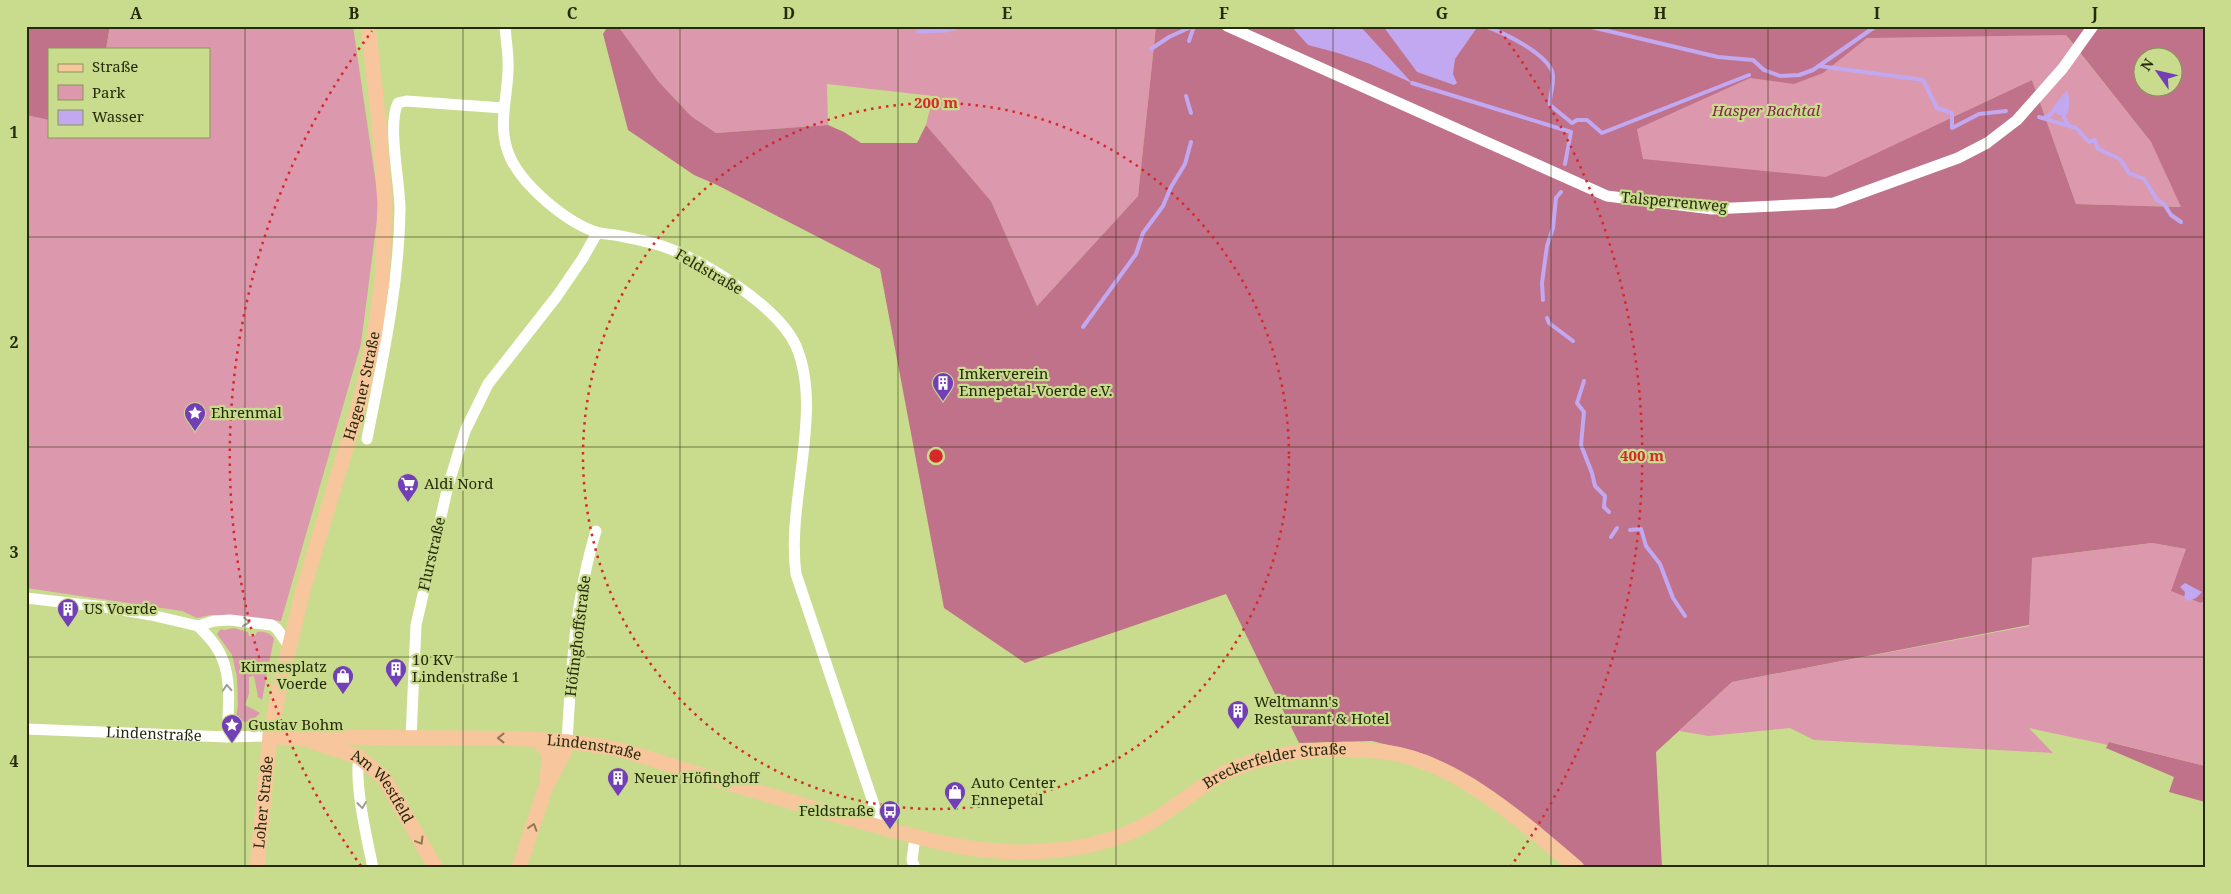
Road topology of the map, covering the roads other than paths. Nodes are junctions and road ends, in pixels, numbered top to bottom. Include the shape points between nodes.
1 (368, 26) edge
2 (505, 26) edge
3 (1227, 26) edge
4 (2093, 26) edge
5 (503, 108) junction
6 (597, 233) junction
7 (367, 439) dead end
8 (596, 531) dead end
9 (26, 598) edge
10 (198, 626) junction
11 (288, 646) junction
12 (26, 729) edge
13 (270, 736) junction
14 (227, 737) junction
15 (369, 737) junction
16 (411, 738) junction
17 (302, 739) junction
18 (538, 740) junction
19 (567, 742) junction
20 (359, 757) junction
21 (546, 786) junction
22 (879, 827) junction
23 (915, 836) junction
24 (956, 846) joint
25 (257, 868) edge
26 (373, 868) edge
27 (436, 868) edge
28 (519, 868) edge
29 (915, 868) edge
30 (1577, 868) edge

1 - 11 main road, Hagener Straße via 385,204 382,280 360,402
2 - 5 street, Feldstraße via 509,69
3 - 4 street, Talsperrenweg via 1607,196 1712,209 1834,203 1958,158 1987,143 2017,120 2063,68
5 - 6 street, Feldstraße via 503,134 516,168 554,207
5 - 7 street via 406,101 398,103 394,110 400,188 400,251 396,289
6 - 16 street, Flurstraße via 557,296 488,384 465,432 448,486 416,625
6 - 22 street, Feldstraße via 646,241 683,254 733,283 768,309 795,344 803,364 806,390 793,539 796,574
8 - 19 street, Höfinghoffstraße via 588,555 579,608
9 - 10 street via 114,609
10 -> 11 street via 214,620 272,625
14 -> 10 street via 226,674 222,657
11 - 13 main road, Hagener Straße
12 - 14 street, Lindenstraße
13 - 14 street, Lindenstraße
13 - 17 main road, Lindenstraße
13 - 25 main road, Loher Straße
15 - 16 main road, Lindenstraße
15 - 17 main road, Lindenstraße
15 - 20 main road
18 -> 16 main road, Lindenstraße
17 - 20 main road, Am Westfeld
18 - 19 main road, Lindenstraße
18 - 21 main road via 550,755
19 - 21 main road
19 - 22 main road, Lindenstraße via 627,752
20 -> 26 street via 357,768
20 -> 27 main road, Am Westfeld via 384,778
28 -> 21 main road
22 - 23 main road, Lindenstraße
23 - 24 main road, Lindenstraße
23 - 29 street via 912,860
24 - 30 main road, Breckerfelder Straße via 1035,852 1098,842 1143,827 1220,775 1243,765 1281,756 1359,750 1406,756 1449,774 1492,800

